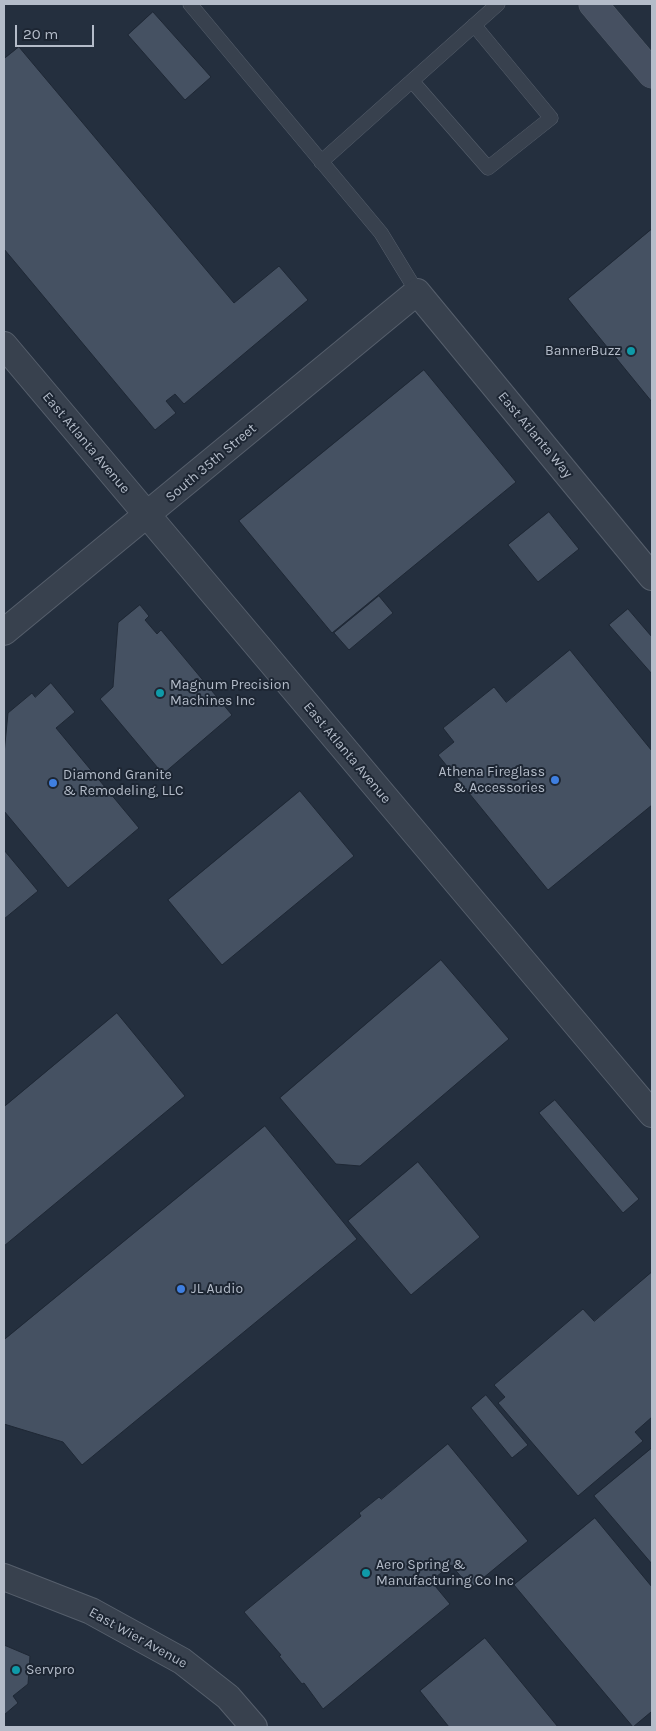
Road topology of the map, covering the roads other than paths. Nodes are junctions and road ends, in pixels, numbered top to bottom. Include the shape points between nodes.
1 (190, 4) edge
2 (498, 4) edge
3 (593, 4) edge
4 (474, 25) junction
5 (652, 74) edge
6 (412, 81) junction
7 (321, 162) junction
8 (417, 292) junction
9 (4, 345) edge
10 (147, 515) junction
11 (652, 577) edge
12 (4, 632) edge
13 (652, 1114) edge
14 (4, 1577) edge
15 (254, 1727) edge

1 - 7 lane
2 - 4 lane
3 - 5 street
4 - 6 lane
4 - 6 lane via 551,118 488,168
6 - 7 lane
7 - 8 lane via 381,233
8 - 10 street, South 35th Street
8 - 11 street, East Atlanta Way
9 - 10 street, East Atlanta Avenue
10 - 12 street, South 35th Street
10 - 13 street, East Atlanta Avenue
14 - 15 street, East Wier Avenue via 91,1611 182,1661 228,1697

